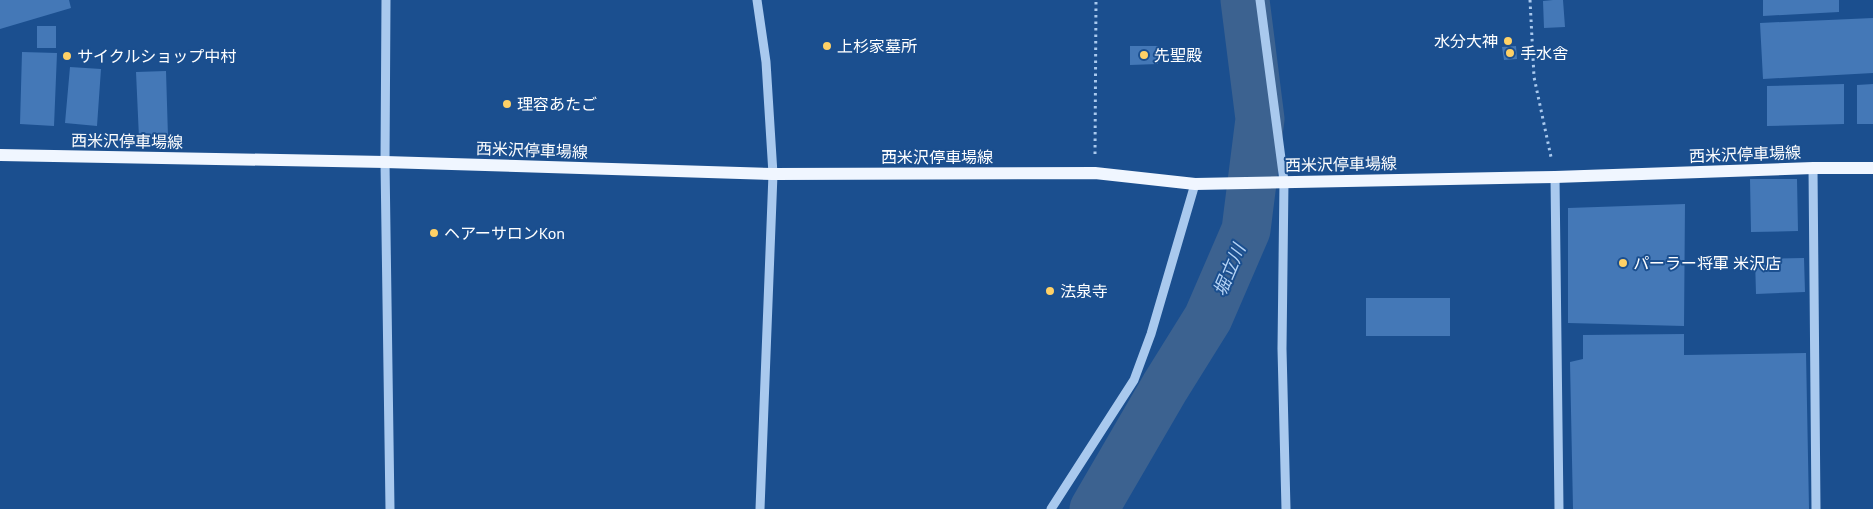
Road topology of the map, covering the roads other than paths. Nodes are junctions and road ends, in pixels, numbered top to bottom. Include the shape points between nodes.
1 (386, 0) edge
2 (757, 0) edge
3 (1260, 0) edge
4 (0, 155) edge
5 (385, 162) junction
6 (1813, 168) junction
7 (1873, 168) edge
8 (773, 174) junction
9 (1555, 177) junction
10 (1279, 181) junction
11 (1194, 184) junction
12 (390, 509) edge
13 (760, 509) edge
14 (1051, 509) edge
15 (1286, 509) edge
16 (1559, 509) edge
17 (1816, 509) edge

1 - 5 street
2 - 8 street via 766,62
3 - 10 street
4 - 5 main road, 西米沢停車場線
5 - 8 main road, 西米沢停車場線
5 - 12 street
6 - 7 main road, 西米沢停車場線
6 - 9 main road, 西米沢停車場線
6 - 17 street
8 - 11 main road, 西米沢停車場線 via 1095,173
8 - 13 street
9 - 10 main road, 西米沢停車場線
9 - 16 street
10 - 11 main road, 西米沢停車場線
10 - 15 street
11 - 14 street via 1151,334 1134,380

